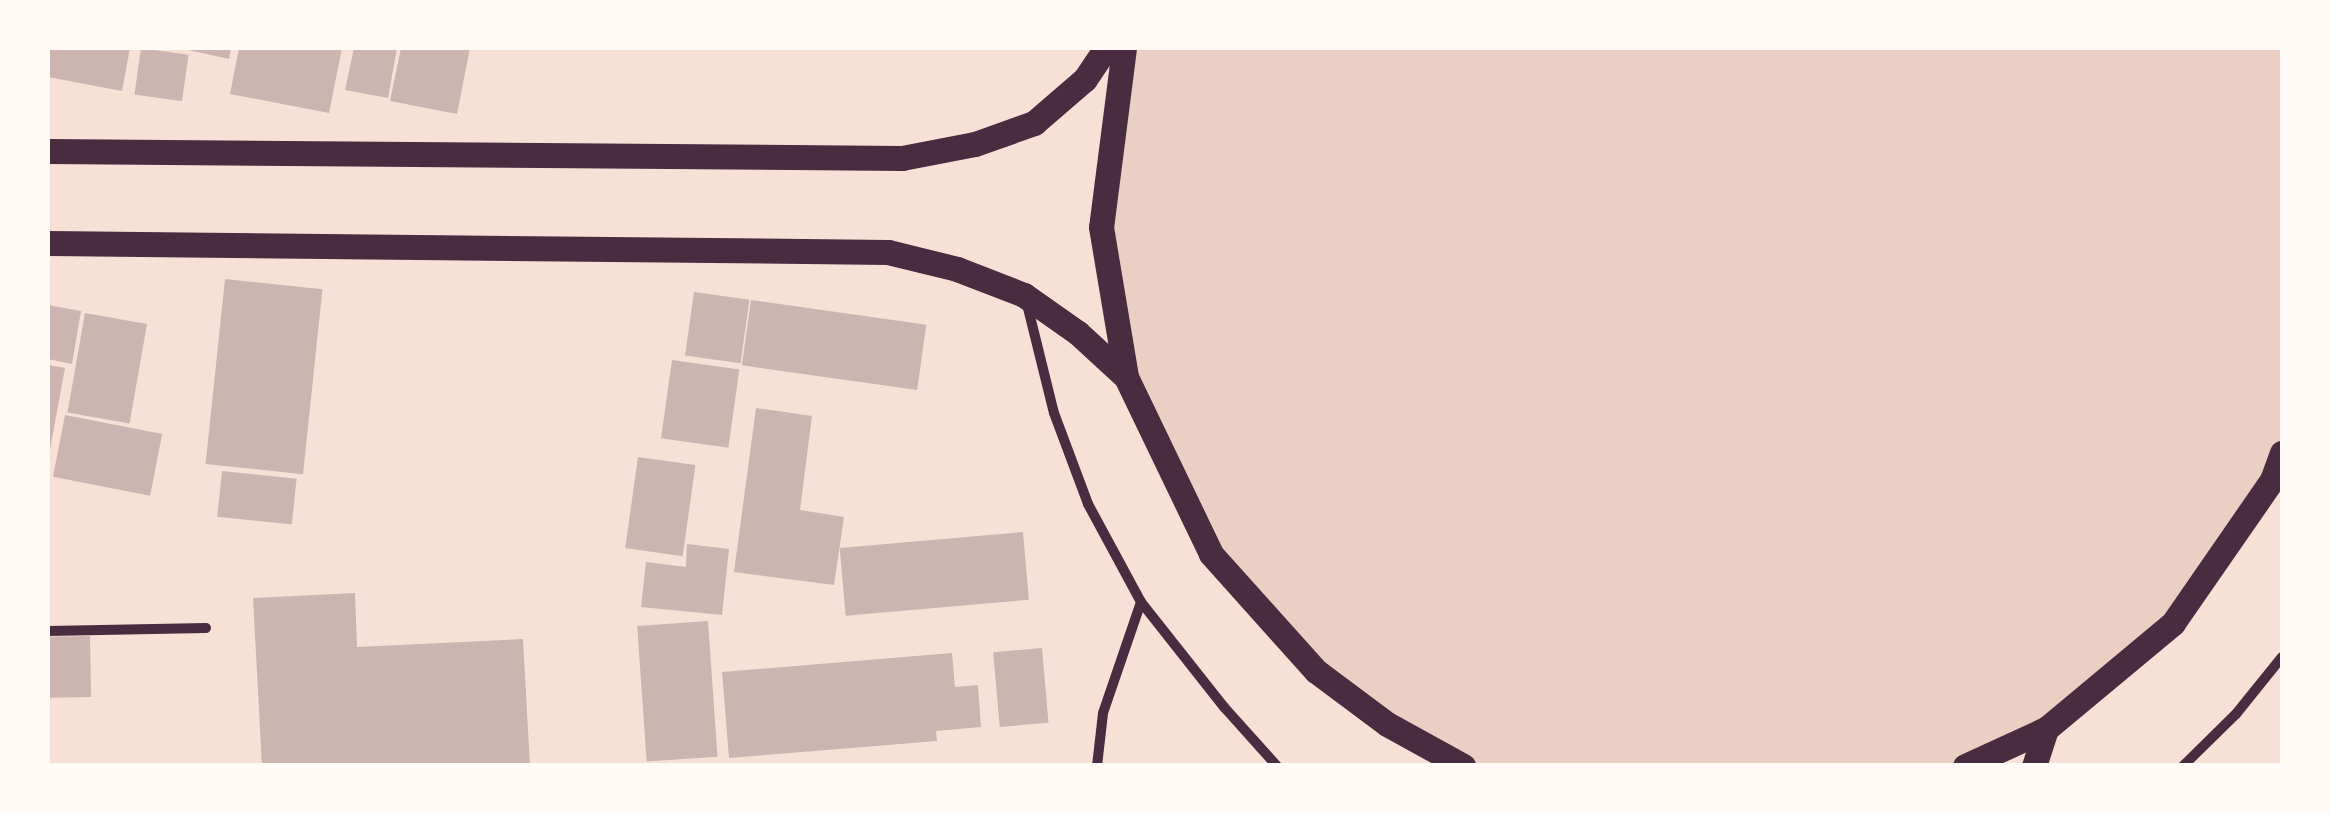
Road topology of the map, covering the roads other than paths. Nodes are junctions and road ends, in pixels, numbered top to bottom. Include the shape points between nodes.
1 (1106, 48) edge
2 (1124, 48) edge
3 (48, 151) edge
4 (48, 243) edge
5 (1024, 294) junction
6 (1126, 377) junction
7 (2282, 453) edge
8 (1140, 602) junction
9 (206, 628) dead end
10 (48, 631) edge
11 (2282, 657) edge
12 (2046, 729) junction
13 (1097, 766) edge
14 (1277, 766) edge
15 (1463, 766) edge
16 (1965, 766) edge
17 (2034, 766) edge
18 (2183, 766) edge

1 - 3 main road via 1085,79 1034,123 975,144 902,158
2 - 6 main road via 1101,228
4 - 5 main road via 888,252
5 - 6 main road
5 - 8 street via 1054,413 1088,504
6 - 15 main road via 1211,554 1316,671 1387,724
7 - 12 main road via 2272,480 2173,623
8 - 13 street via 1102,713
8 - 14 street
9 - 10 street
11 - 18 street
12 - 16 main road
12 - 17 main road

